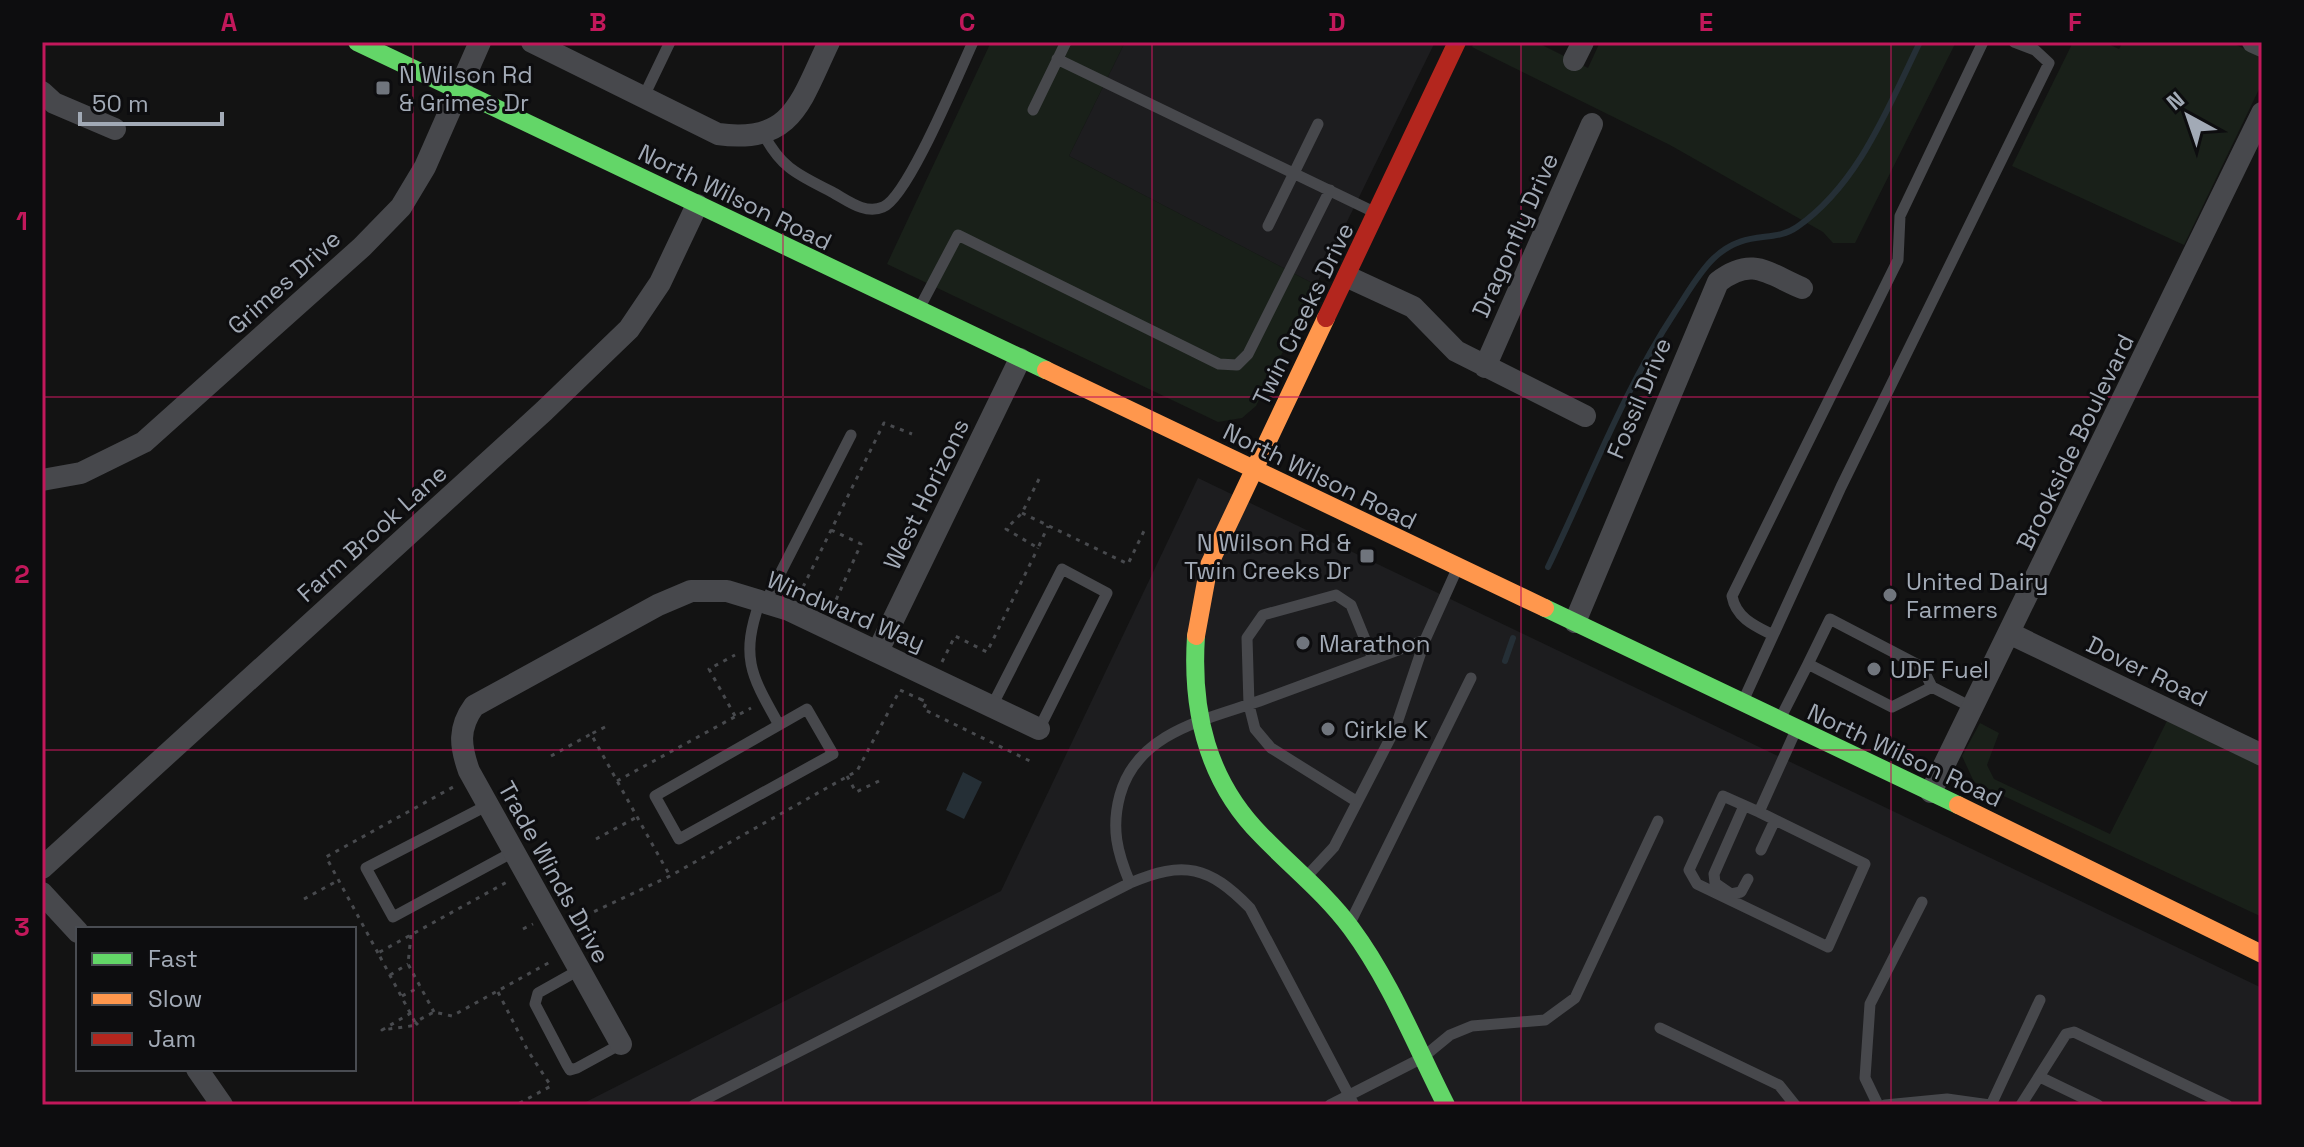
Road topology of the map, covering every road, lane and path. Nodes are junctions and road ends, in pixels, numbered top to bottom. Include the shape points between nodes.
1 (357, 42) edge
2 (480, 42) edge
3 (532, 42) edge
4 (670, 42) edge
5 (829, 42) edge
6 (973, 42) edge
7 (1066, 42) edge
8 (1457, 42) edge
9 (1983, 42) edge
10 (2014, 42) edge
11 (2253, 42) edge
12 (2262, 46) edge
13 (1057, 59) junction
14 (460, 91) junction
15 (42, 92) edge
16 (644, 96) junction
17 (1033, 110) dead end
18 (2262, 113) edge
19 (1318, 124) dead end
20 (1592, 124) dead end
21 (115, 129) dead end
22 (764, 135) junction
23 (1294, 173) junction
24 (1330, 190) junction
25 (697, 205) junction
26 (1378, 214) junction
27 (1268, 226) dead end
28 (1348, 277) junction
29 (1802, 288) dead end
30 (918, 311) junction
31 (1020, 359) junction
32 (1485, 367) junction
33 (1585, 416) dead end
34 (912, 434) dead end
35 (851, 435) dead end
36 (1255, 472) junction
37 (1039, 479) dead end
38 (42, 480) edge
39 (1022, 513) junction
40 (1048, 526) junction
41 (831, 530) junction
42 (1144, 531) dead end
43 (1038, 548) junction
44 (1457, 569) junction
45 (803, 587) dead end
46 (763, 602) junction
47 (828, 617) dead end
48 (1575, 622) junction
49 (2009, 633) junction
50 (1773, 635) junction
51 (1425, 640) junction
52 (878, 651) junction
53 (739, 653) dead end
54 (1373, 659) junction
55 (1808, 664) junction
56 (933, 678) junction
57 (1471, 678) dead end
58 (1932, 687) junction
59 (920, 699) junction
60 (1742, 704) junction
61 (755, 705) dead end
62 (1249, 705) junction
63 (992, 706) junction
64 (1973, 708) junction
65 (735, 716) junction
66 (464, 719) joint
67 (1779, 721) junction
68 (1197, 722) junction
69 (779, 725) junction
70 (605, 727) dead end
71 (1039, 729) joint
72 (1796, 730) junction
73 (591, 734) junction
74 (2262, 755) edge
75 (551, 756) dead end
76 (1034, 763) dead end
77 (847, 776) junction
78 (617, 781) junction
79 (879, 781) dead end
80 (1931, 792) junction
81 (1356, 801) junction
82 (488, 805) junction
83 (1744, 806) junction
84 (1759, 812) junction
85 (637, 817) junction
86 (1775, 820) junction
87 (1658, 821) dead end
88 (596, 839) dead end
89 (1761, 850) dead end
90 (513, 852) junction
91 (42, 868) edge
92 (670, 876) junction
93 (1305, 878) junction
94 (1748, 879) dead end
95 (339, 880) dead end
96 (1130, 883) junction
97 (515, 892) dead end
98 (42, 893) edge
99 (304, 899) dead end
100 (1922, 902) dead end
101 (527, 913) dead end
102 (533, 924) junction
103 (1349, 925) junction
104 (523, 929) dead end
105 (76, 930) edge
106 (411, 935) junction
107 (549, 935) junction
108 (2262, 954) edge
109 (408, 964) junction
110 (579, 970) junction
111 (390, 975) junction
112 (421, 987) junction
113 (498, 991) junction
114 (402, 996) junction
115 (2040, 1000) dead end
116 (434, 1012) junction
117 (411, 1013) junction
118 (415, 1022) junction
119 (1660, 1028) dead end
120 (621, 1044) joint
121 (1422, 1058) junction
122 (198, 1071) edge
123 (2040, 1077) junction
124 (1351, 1100) edge
125 (222, 1105) edge
126 (516, 1105) edge
127 (694, 1105) edge
128 (1330, 1105) edge
129 (1446, 1105) edge
130 (1795, 1105) edge
131 (1878, 1105) edge
132 (1885, 1105) edge
133 (1990, 1105) edge
134 (2021, 1105) edge
135 (2098, 1105) edge
136 (2227, 1105) edge

1 - 14 main road, North Wilson Road
2 - 14 street, Grimes Drive
3 - 16 street
4 - 16 lane
5 - 22 street via 792,115
6 - 22 lane via 904,187 883,207 864,209 789,170
7 - 13 lane
8 - 26 main road, Twin Creeks Drive
9 - 50 lane via 1900,216 1898,260 1732,596 1734,608 1748,622
10 - 50 lane via 2044,55 2049,63
11 - 12 street
13 - 17 lane
13 - 23 lane
14 - 25 main road, North Wilson Road
14 - 38 street, Grimes Drive via 401,207 362,247 144,442 81,473
15 - 21 street via 54,103
16 - 22 street via 718,134
18 - 49 street, Brookside Boulevard
19 - 23 lane
20 - 32 street, Dragonfly Drive
23 - 24 lane
23 - 27 lane
24 - 26 lane
24 - 30 lane via 1248,354 1237,365 1219,364 958,235
25 - 30 main road, North Wilson Road
25 - 91 street, Farm Brook Lane via 660,283 629,329
26 - 28 main road, Twin Creeks Drive
28 - 32 street via 1413,307 1456,351
28 - 36 main road, Twin Creeks Drive
29 - 48 street, Fossil Drive via 1752,266 1718,282
30 - 31 main road, North Wilson Road
31 - 36 main road, North Wilson Road
31 - 52 street, West Horizons
32 - 33 street
34 - 41 path via 884,423
35 - 46 lane
36 - 44 main road, North Wilson Road
36 - 68 main road, Twin Creeks Drive via 1209,565 1198,606 1192,681
37 - 39 path
39 - 40 path
39 - 43 path via 1006,529
40 - 42 path via 1128,564
40 - 43 path
41 - 45 path
41 - 47 path via 861,544
43 - 56 path via 987,652 955,636
44 - 48 main road, North Wilson Road
44 - 51 lane
46 - 52 street, Windward Way
46 - 66 street, Windward Way via 727,591 691,591 488,696
46 - 69 lane via 751,626 747,657
48 - 60 main road, North Wilson Road
49 - 64 street, Brookside Boulevard
49 - 74 street, Dover Road
50 - 60 lane
51 - 54 lane
51 - 81 lane via 1395,729
52 - 56 street, Windward Way
53 - 65 path via 709,669
54 - 62 lane
54 - 62 lane via 1351,605 1336,595 1263,615 1247,638
55 - 58 lane via 1892,707
55 - 58 lane via 1830,619 1922,667
55 - 67 lane
56 - 59 path
56 - 63 street, Windward Way
57 - 103 lane
58 - 64 lane
59 - 76 path via 927,702 923,709
59 - 77 path via 900,690 857,771
60 - 67 main road, North Wilson Road
61 - 65 path
62 - 68 lane
62 - 81 lane via 1255,729 1271,748
63 - 71 street, Windward Way
63 - 71 lane via 1062,569 1107,593
64 - 80 street, Brookside Boulevard
65 - 78 path
66 - 82 street, Trade Winds Drive via 460,746
67 - 72 main road, North Wilson Road
68 - 93 main road, Twin Creeks Drive via 1230,797
68 - 96 lane via 1144,752 1121,790 1114,828
69 - 69 lane via 807,709 833,754 679,839 655,796
70 - 73 path
72 - 80 main road, North Wilson Road
72 - 84 lane
73 - 75 path
73 - 78 path
77 - 79 path via 856,792
77 - 92 path
78 - 85 path
80 - 108 main road, North Wilson Road
81 - 93 lane via 1334,847
82 - 90 street, Trade Winds Drive
82 - 90 lane via 366,868 393,917
83 - 84 lane
83 - 86 lane via 1723,796 1689,870 1697,884 1828,947 1865,864
83 - 94 lane via 1714,874 1715,883 1731,894 1741,892
84 - 86 lane
85 - 88 path
85 - 92 path
86 - 89 lane
87 - 121 lane via 1575,998 1545,1020 1472,1026 1450,1035
90 - 107 street, Trade Winds Drive
92 - 107 path
93 - 103 main road, Twin Creeks Drive
95 - 99 path
96 - 124 lane via 1161,870 1186,868 1226,884 1250,908
96 - 127 lane
97 - 106 path via 509,881
98 - 105 street
100 - 131 lane via 1870,1004 1865,1078
101 - 102 path
102 - 104 path
102 - 107 path
103 - 121 main road, Twin Creeks Drive
106 - 109 path
106 - 111 path via 378,953
107 - 110 street, Trade Winds Drive
107 - 113 path via 553,961
109 - 111 path
109 - 112 path
110 - 120 street, Trade Winds Drive
110 - 120 lane via 535,998 567,1065 577,1068
111 - 114 path
112 - 114 path
112 - 116 path
113 - 116 path via 452,1016
113 - 126 path via 551,1086
114 - 117 path
115 - 133 lane
116 - 118 path
117 - 118 path
117 - 118 path via 382,1030 418,1025
119 - 130 lane via 1779,1085
121 - 124 lane
121 - 129 main road, Twin Creeks Drive
122 - 125 street
123 - 134 lane
123 - 135 lane
123 - 136 lane via 2066,1034 2074,1032
124 - 128 lane
132 - 133 lane via 1947,1099

